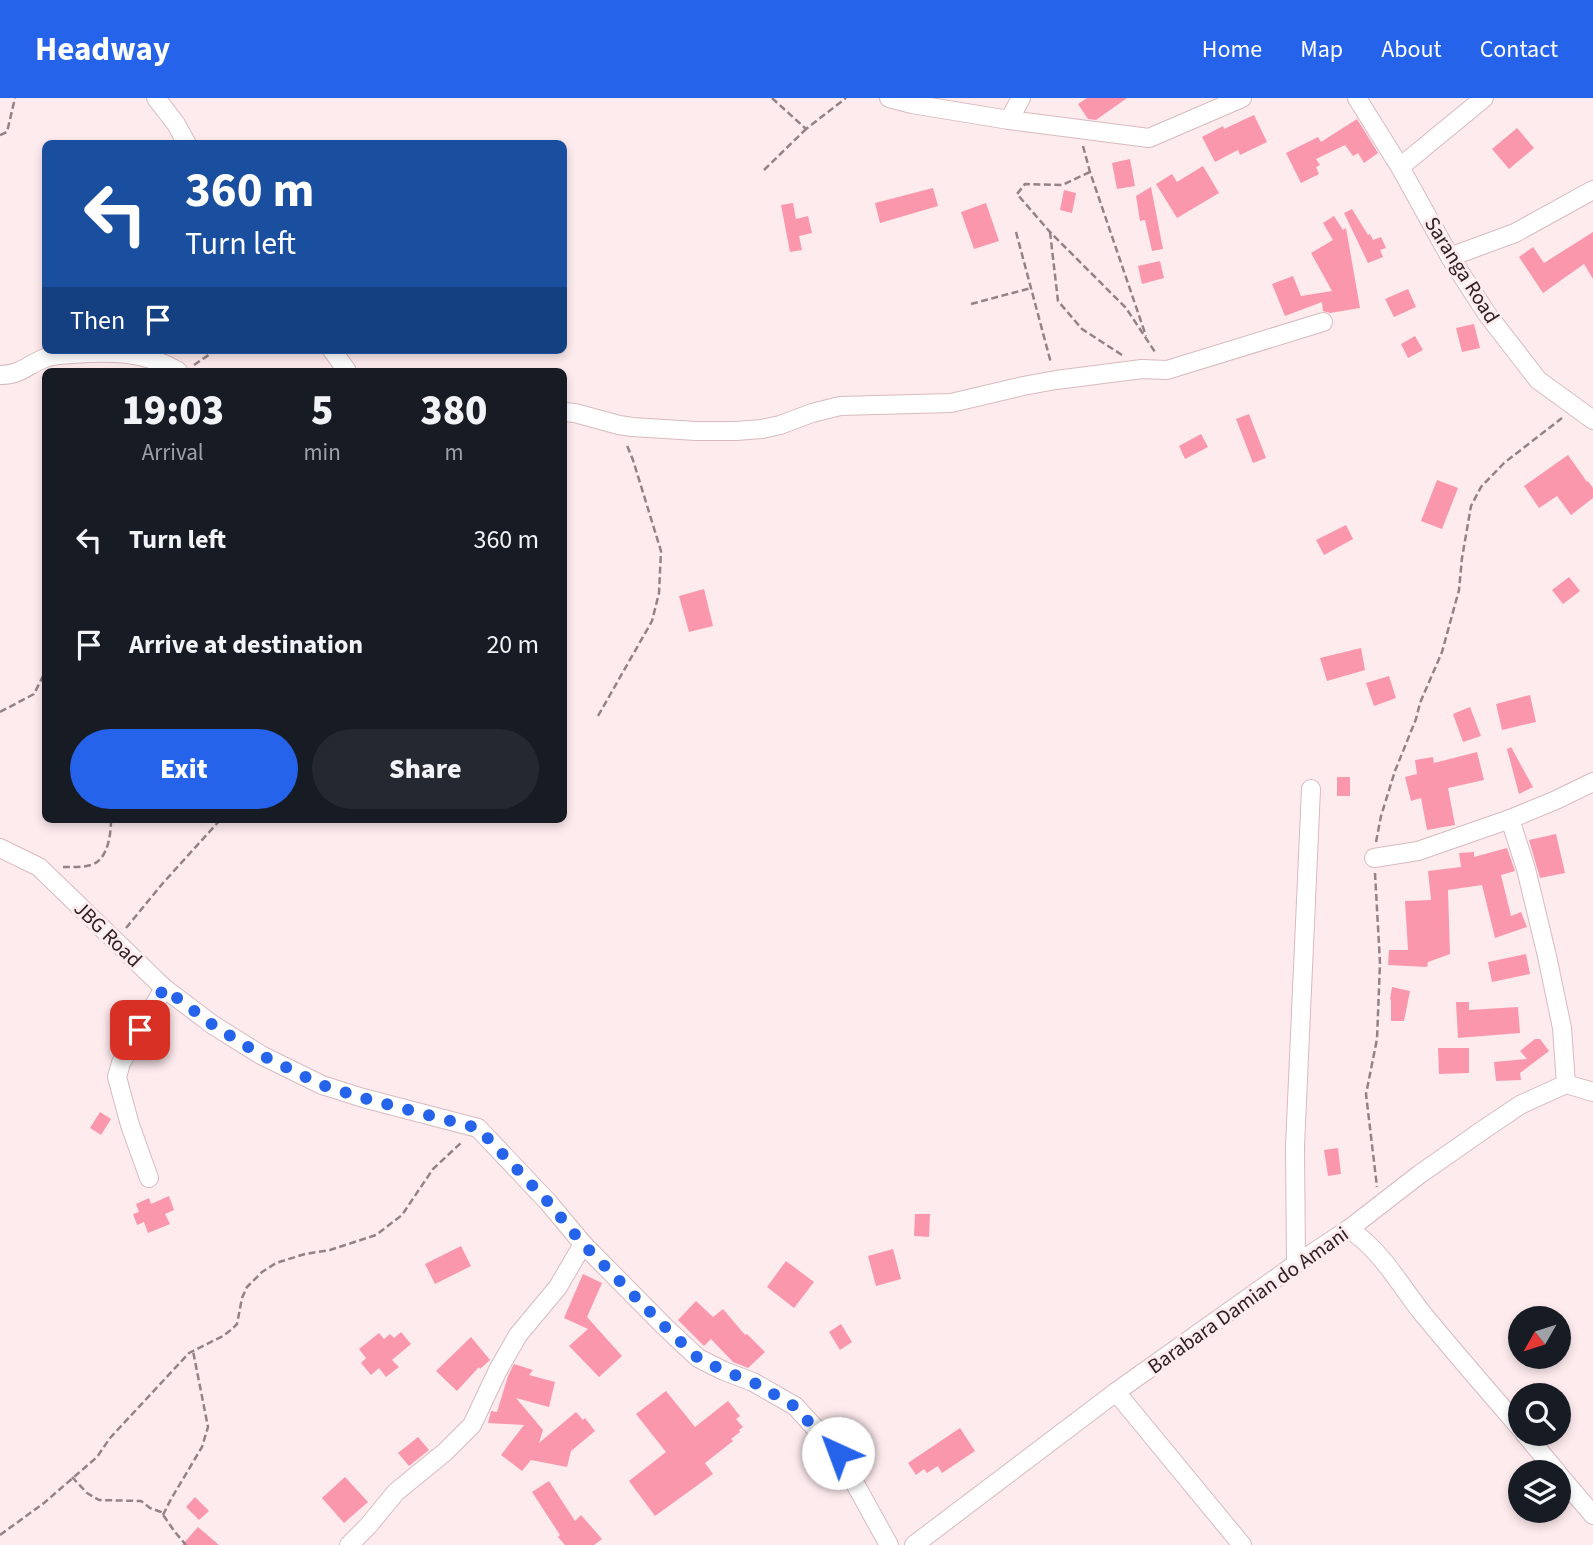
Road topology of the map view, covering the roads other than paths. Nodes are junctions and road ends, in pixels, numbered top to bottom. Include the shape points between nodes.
1 (156, 98) edge
2 (888, 98) edge
3 (1021, 98) edge
4 (1242, 98) edge
5 (1357, 98) edge
6 (1484, 98) edge
7 (1009, 120) junction
8 (185, 140) edge
9 (1400, 167) junction
10 (1593, 190) edge
11 (1450, 257) junction
12 (1323, 322) dead end
13 (70, 354) edge
14 (124, 354) edge
15 (186, 368) edge
16 (0, 375) edge
17 (567, 412) edge
18 (1593, 419) edge
19 (1593, 782) edge
20 (1311, 789) dead end
21 (1510, 819) junction
22 (0, 848) edge
23 (1374, 858) road end
24 (164, 988) junction
25 (1566, 1084) junction
26 (1593, 1092) edge
27 (149, 1178) dead end
28 (1349, 1229) junction
29 (583, 1244) junction
30 (1296, 1264) junction
31 (1116, 1392) junction
32 (1508, 1415) edge
33 (1535, 1446) edge
34 (1547, 1460) edge
35 (1571, 1489) edge
36 (1593, 1515) edge
37 (349, 1545) edge
38 (889, 1545) edge
39 (914, 1545) edge
40 (1242, 1545) edge

1 - 8 street
2 - 7 street
3 - 7 street
4 - 7 street via 1149,138
5 - 9 street, Saranga Road
6 - 9 street
9 - 11 street, Saranga Road
10 - 11 street via 1515,233
11 - 18 street, Saranga Road via 1538,380
12 - 17 street via 1167,370 1056,380 951,403 841,406 762,429 696,431 619,425
13 - 16 street via 48,356 13,375
14 - 15 street
19 - 21 street
20 - 30 street via 1295,1146
21 - 23 street via 1418,851
21 - 25 street via 1547,956 1562,1028
22 - 24 street, JBG Road via 39,867
24 - 27 street via 117,1077
24 - 29 street, JBG Road via 261,1055 322,1085 478,1128
25 - 26 street
25 - 28 street, Barabara Damian do Amani via 1520,1105
28 - 30 street, Barabara Damian do Amani
28 - 32 street via 1375,1250
29 - 37 street via 558,1287 518,1335 471,1425 396,1492
29 - 38 street via 698,1358 794,1406 838,1453
30 - 31 street, Barabara Damian do Amani
31 - 39 street, Barabara Damian do Amani
31 - 40 street
33 - 34 street
35 - 36 street

